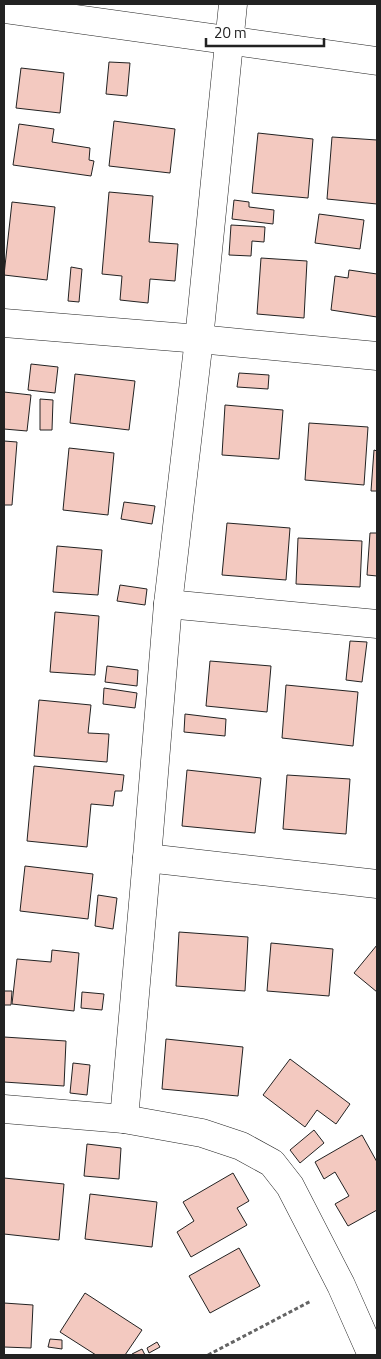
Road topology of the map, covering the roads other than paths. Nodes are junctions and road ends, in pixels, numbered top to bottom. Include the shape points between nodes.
1 (233, 4) edge
2 (4, 9) edge
3 (229, 39) junction
4 (377, 61) edge
5 (4, 323) edge
6 (199, 339) junction
7 (377, 356) edge
8 (168, 604) junction
9 (377, 624) edge
10 (147, 858) junction
11 (377, 884) edge
12 (4, 1109) edge
13 (124, 1119) junction
14 (372, 1355) edge

1 - 3 street
2 - 3 street
3 - 4 street
3 - 6 street
5 - 6 street
6 - 7 street
6 - 8 street
8 - 9 street
8 - 10 street
10 - 11 street
10 - 13 street
12 - 13 street
13 - 14 street via 202,1133 241,1146 272,1163 290,1186 341,1285

